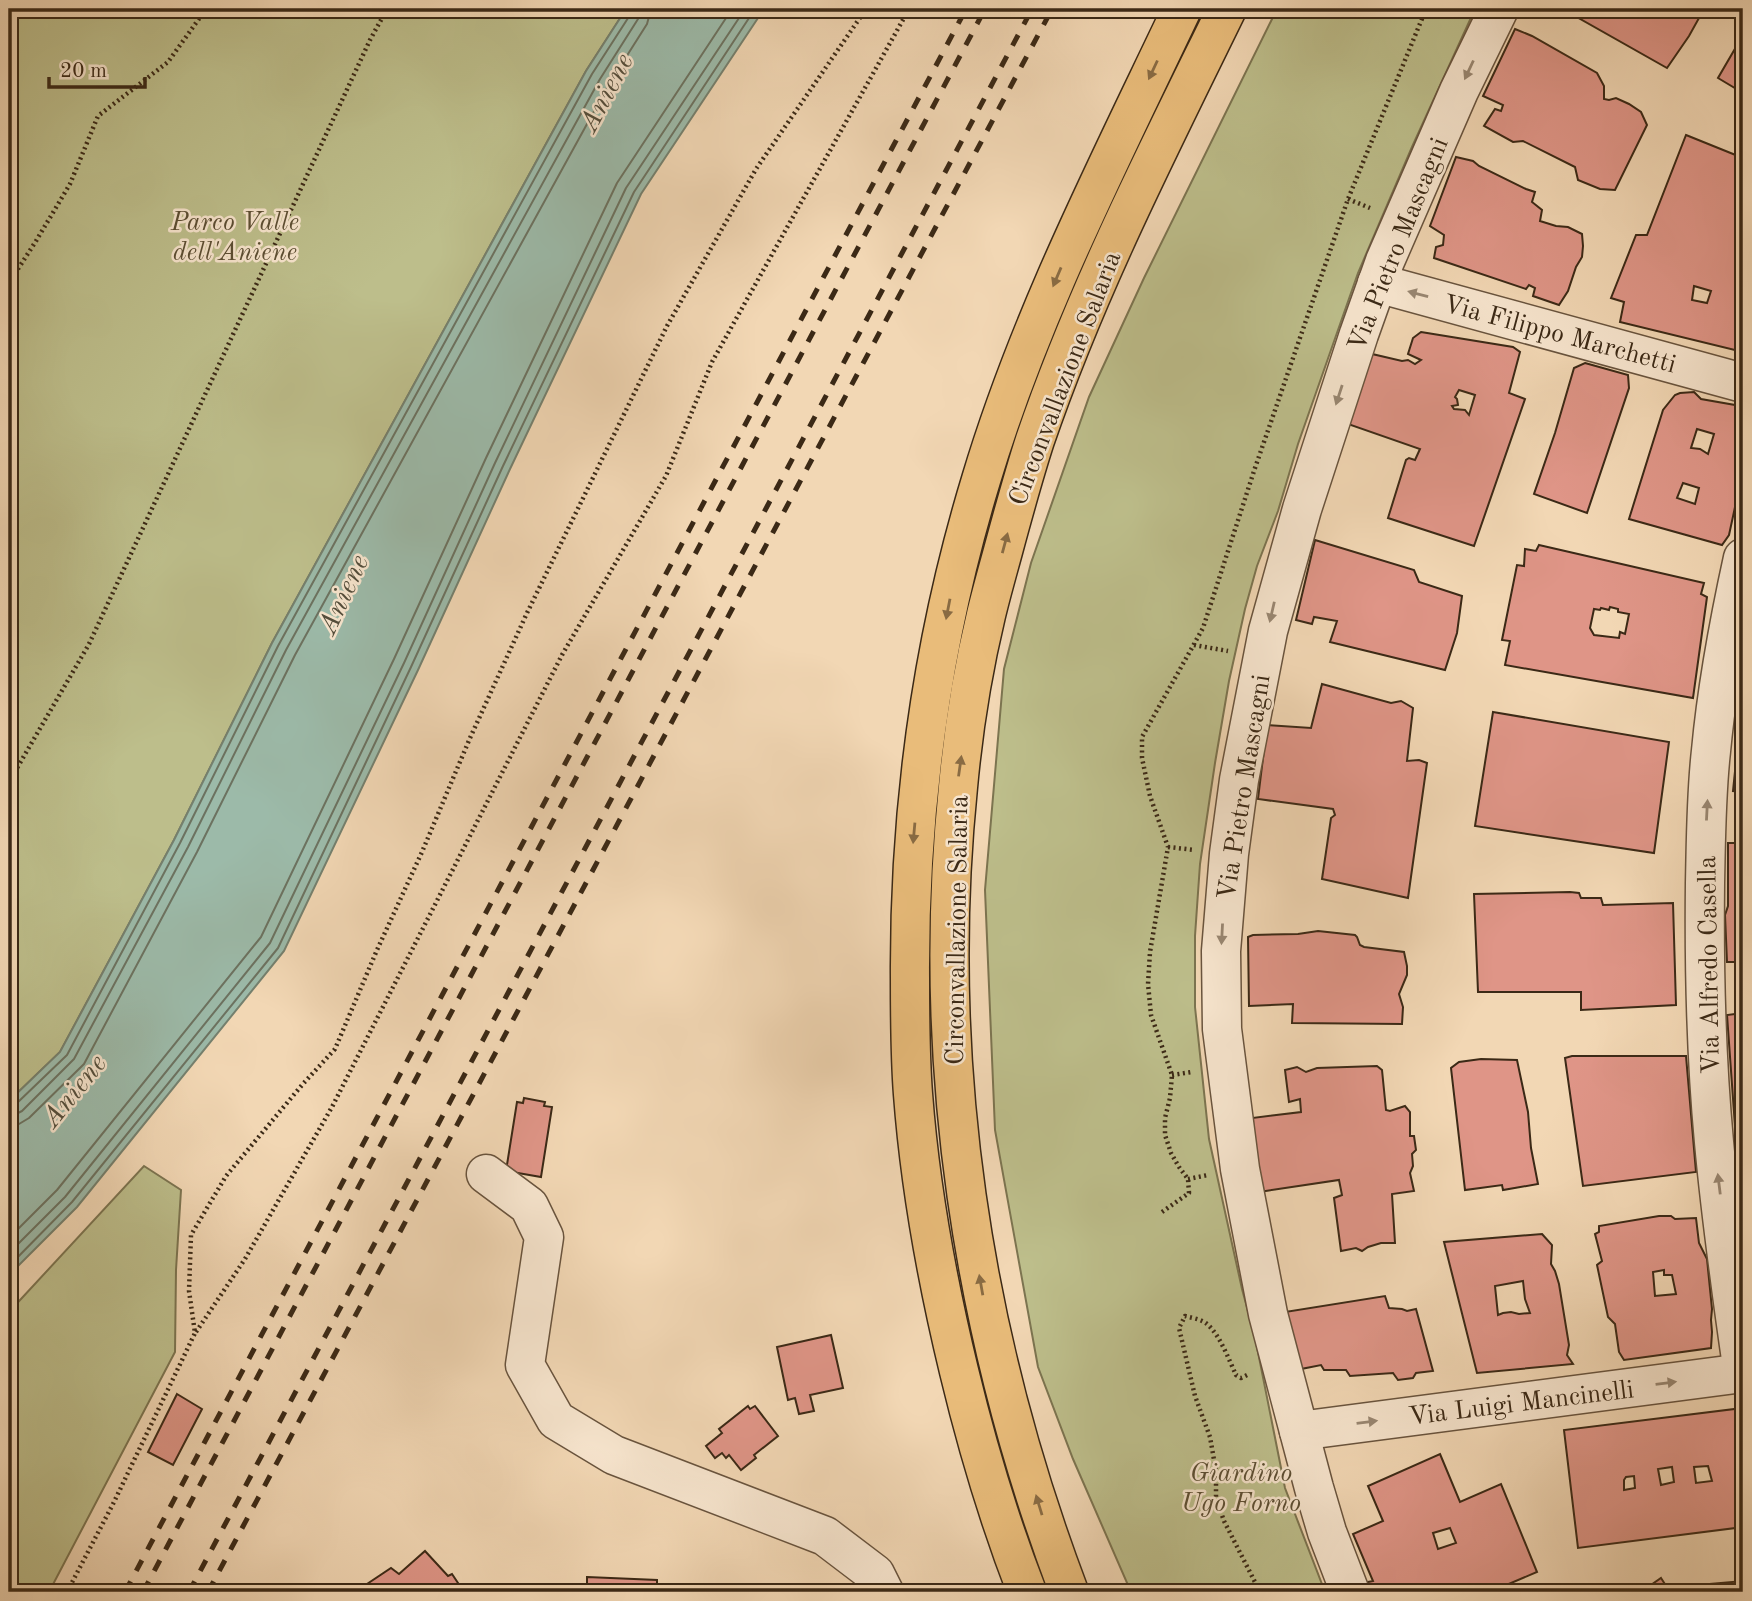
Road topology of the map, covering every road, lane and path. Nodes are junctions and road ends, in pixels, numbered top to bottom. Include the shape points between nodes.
1 (206, 9) edge
2 (387, 9) edge
3 (866, 9) edge
4 (909, 9) edge
5 (1182, 9) edge
6 (1227, 9) edge
7 (1499, 9) edge
8 (9, 283) edge
9 (1377, 283) junction
10 (1743, 383) edge
11 (1743, 558) edge
12 (1194, 645) dead end
13 (1237, 653) dead end
14 (9, 782) edge
15 (1168, 847) dead end
16 (1206, 852) dead end
17 (1194, 1072) dead end
18 (1172, 1075) dead end
19 (486, 1174) dead end
20 (195, 1333) junction
21 (1251, 1363) dead end
22 (1743, 1373) edge
23 (1299, 1431) junction
24 (1053, 1548) junction
25 (67, 1592) edge
26 (884, 1592) edge
27 (1027, 1592) edge
28 (1069, 1592) edge
29 (1082, 1592) edge
30 (1260, 1592) edge
31 (1350, 1592) edge

1 - 8 path via 168,62 98,116 70,184
2 - 14 path via 89,644
3 - 20 path via 756,169 667,327 527,613 335,1049 226,1176 191,1235 189,1292
4 - 20 path via 712,362 666,476 562,655 332,1107 245,1259
5 -> 27 highway, Circonvallazione Salaria via 1065,258 989,454 952,587 919,781 910,932 911,1066 919,1155 935,1262 974,1434
24 -> 6 highway, Circonvallazione Salaria via 998,1363 962,1164 950,1008 958,785 985,617 1035,440 1102,271
7 -> 9 street, Via Pietro Mascagni
10 -> 9 street, Via Filippo Marchetti
9 -> 23 street, Via Pietro Mascagni via 1275,601 1239,780 1223,918 1222,1028 1240,1169 1268,1314
22 -> 11 street, Via Alfredo Casella via 1714,1142 1704,932 1712,737
12 - 13 path
15 - 16 path
17 - 18 path
19 - 26 street via 529,1206 544,1237 525,1365 556,1420 614,1455 825,1536 875,1574
20 - 25 path
21 - 30 path via 1248,1375 1236,1376 1208,1325 1185,1316 1179,1328 1210,1437 1216,1498
23 -> 22 street, Via Luigi Mancinelli
23 - 31 street, Via Pietro Mascagni via 1327,1532
24 - 28 highway, Circonvallazione Salaria
24 - 29 highway

